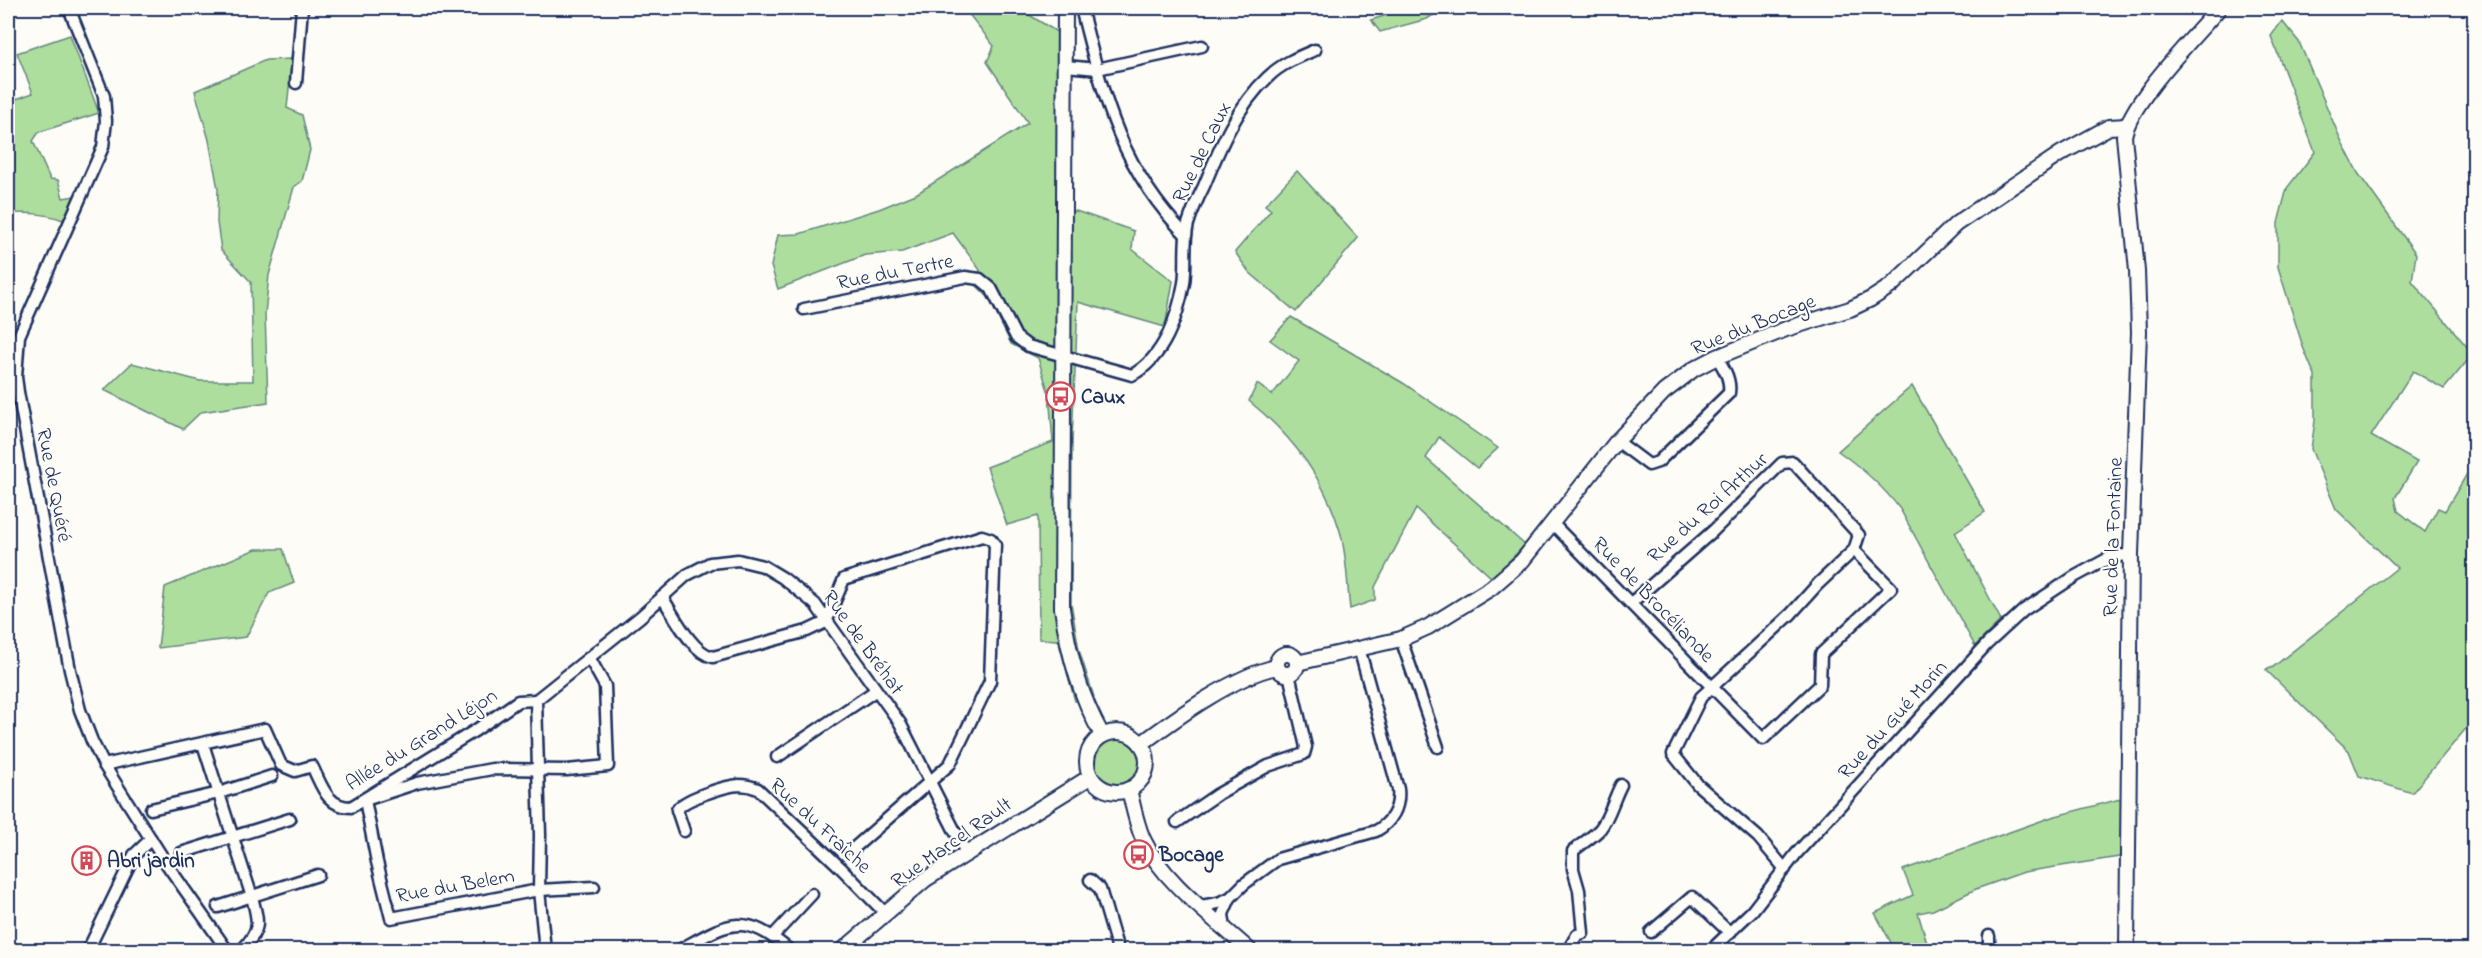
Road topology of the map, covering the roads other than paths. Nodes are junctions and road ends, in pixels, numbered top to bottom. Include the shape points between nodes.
1 (69, 8) edge
2 (302, 8) edge
3 (1065, 8) edge
4 (1081, 8) edge
5 (2219, 8) edge
6 (1202, 46) dead end
7 (1315, 50) dead end
8 (1065, 66) junction
9 (1097, 69) junction
10 (296, 83) dead end
11 (2126, 126) junction
12 (1186, 235) junction
13 (804, 309) dead end
14 (1064, 357) junction
15 (1717, 357) junction
16 (1617, 441) junction
17 (1552, 523) junction
18 (1854, 550) junction
19 (2131, 554) junction
20 (662, 597) junction
21 (1630, 603) junction
22 (826, 622) junction
23 (1401, 639) junction
24 (1359, 648) junction
25 (590, 659) junction
26 (1288, 668) junction
27 (1712, 687) junction
28 (875, 690) junction
29 (536, 700) junction
30 (1102, 735) junction
31 (203, 744) junction
32 (1141, 744) junction
33 (1438, 747) dead end
34 (777, 757) dead end
35 (104, 765) junction
36 (538, 768) junction
37 (272, 776) dead end
38 (1090, 777) junction
39 (928, 782) junction
40 (1620, 785) dead end
41 (1129, 789) junction
42 (219, 793) junction
43 (365, 800) junction
44 (151, 809) dead end
45 (290, 819) dead end
46 (1177, 822) dead end
47 (684, 831) dead end
48 (233, 838) junction
49 (151, 839) junction
50 (853, 849) dead end
51 (181, 853) dead end
52 (966, 853) junction
53 (1785, 868) junction
54 (318, 875) dead end
55 (1090, 880) dead end
56 (594, 887) dead end
57 (539, 890) junction
58 (812, 894) dead end
59 (252, 897) junction
60 (1230, 898) junction
61 (1201, 906) junction
62 (218, 908) dead end
63 (885, 914) junction
64 (1225, 929) junction
65 (1651, 932) dead end
66 (1730, 933) junction
67 (773, 936) junction
68 (1989, 936) dead end
69 (684, 949) edge
70 (226, 950) edge
71 (2124, 950) edge
72 (88, 951) edge
73 (242, 951) edge
74 (545, 951) edge
75 (789, 951) edge
76 (843, 951) edge
77 (1118, 951) edge
78 (1249, 951) edge
79 (1568, 951) edge
80 (1711, 951) edge
81 (1989, 951) edge

1 - 35 street, Rue de Quéré via 104,96 104,147 19,336 16,377 70,670 80,710
2 - 10 street
3 - 8 street
4 - 9 street
5 - 11 street via 2140,101
6 - 9 street
7 - 12 street, Rue de Caux via 1287,62 1268,76 1230,126
8 - 9 street
8 - 14 street
9 - 12 street via 1110,117 1131,161 1170,219
11 - 15 street, Rue du Bocage via 2109,127 2060,154 1966,218 1891,286 1871,299
11 - 19 street, Rue de la Fontaine via 2139,332
12 - 14 street, Rue de Caux via 1184,281 1175,316 1167,336 1145,368 1132,375
13 - 14 street, Rue du Tertre via 965,277 980,279 991,288 1016,337 1028,346
14 - 30 street via 1062,608 1072,662
15 - 16 street, Rue du Bocage via 1664,392
15 - 16 street via 1731,385 1730,393 1658,462 1649,465 1641,461
16 - 17 street, Rue du Bocage
17 - 21 street, Rue de Brocéliande
17 - 23 street, Rue du Bocage via 1522,561 1491,588
18 - 21 street, Rue du Roi Arthur via 1859,534 1793,462 1782,463 1713,531
18 - 27 street
18 - 27 street via 1891,588 1821,654 1820,685 1800,705 1763,739
19 - 53 street, Rue du Gué Morin via 2109,558 2024,610 1987,644
19 - 71 street, Rue de la Fontaine
20 - 22 street, Rue de Bréhat via 687,575 710,563 738,560 764,566 783,578 814,604
20 - 22 street via 696,649 713,657
20 - 25 street, Rue de Bréhat
21 - 27 street, Rue de Brocéliande
22 - 28 street, Rue de Bréhat
22 - 39 street via 844,579 982,536 995,545 990,681 950,764
23 - 24 street, Rue du Bocage
23 - 33 street
24 - 26 street, Rue du Bocage
24 - 60 street via 1398,789 1396,810 1376,831 1278,859
25 - 29 street, Rue de Bréhat
25 - 36 street via 605,686 608,766
26 - 32 street, Rue du Bocage via 1239,682
26 - 46 street via 1306,747 1304,754 1268,766
27 - 53 street, Rue de Brocéliande via 1701,697 1673,754 1690,776 1758,837
28 - 34 street
28 - 39 street, Rue de Bréhat via 900,723
29 - 36 street
29 - 43 street, Allée du Grand Léjon via 518,701
30 - 32 street via 1123,732
30 - 38 street via 1087,754
31 - 35 street
31 - 42 street
31 - 43 street, Allée du Grand Léjon via 265,729 282,765 295,771 312,766 329,800 340,807
32 - 41 street via 1147,764 1144,775
35 - 49 street, Rue de Quéré
36 - 43 street via 492,769 417,783
36 - 57 street
37 - 42 street
38 - 41 street via 1107,790
38 - 52 street, Rue Marcel Rault
39 - 50 street
39 - 52 street, Rue de Bréhat
40 - 79 street via 1598,832 1573,851 1583,933 1577,935
41 - 61 street via 1149,850 1174,882
42 - 44 street
42 - 48 street
43 - 57 street, Rue du Belem via 391,918
45 - 48 street
47 - 63 street, Rue du Fraîche via 677,810 685,802 736,785 758,789
48 - 51 street
48 - 59 street
49 - 70 street, Rue de Quéré
49 - 72 street via 134,855
52 - 63 street, Rue Marcel Rault via 926,879
53 - 66 street, Rue du Gué Morin
54 - 59 street
55 - 77 street via 1100,890
56 - 57 street
57 - 74 street
58 - 67 street
59 - 62 street
59 - 73 street via 259,923 256,934
60 - 61 street
60 - 64 street via 1223,914
61 - 64 street
63 - 76 street, Rue Marcel Rault
64 - 78 street
65 - 66 street via 1692,897
66 - 80 street, Rue du Gué Morin
67 - 69 street via 753,927 732,924
67 - 75 street
68 - 81 street

